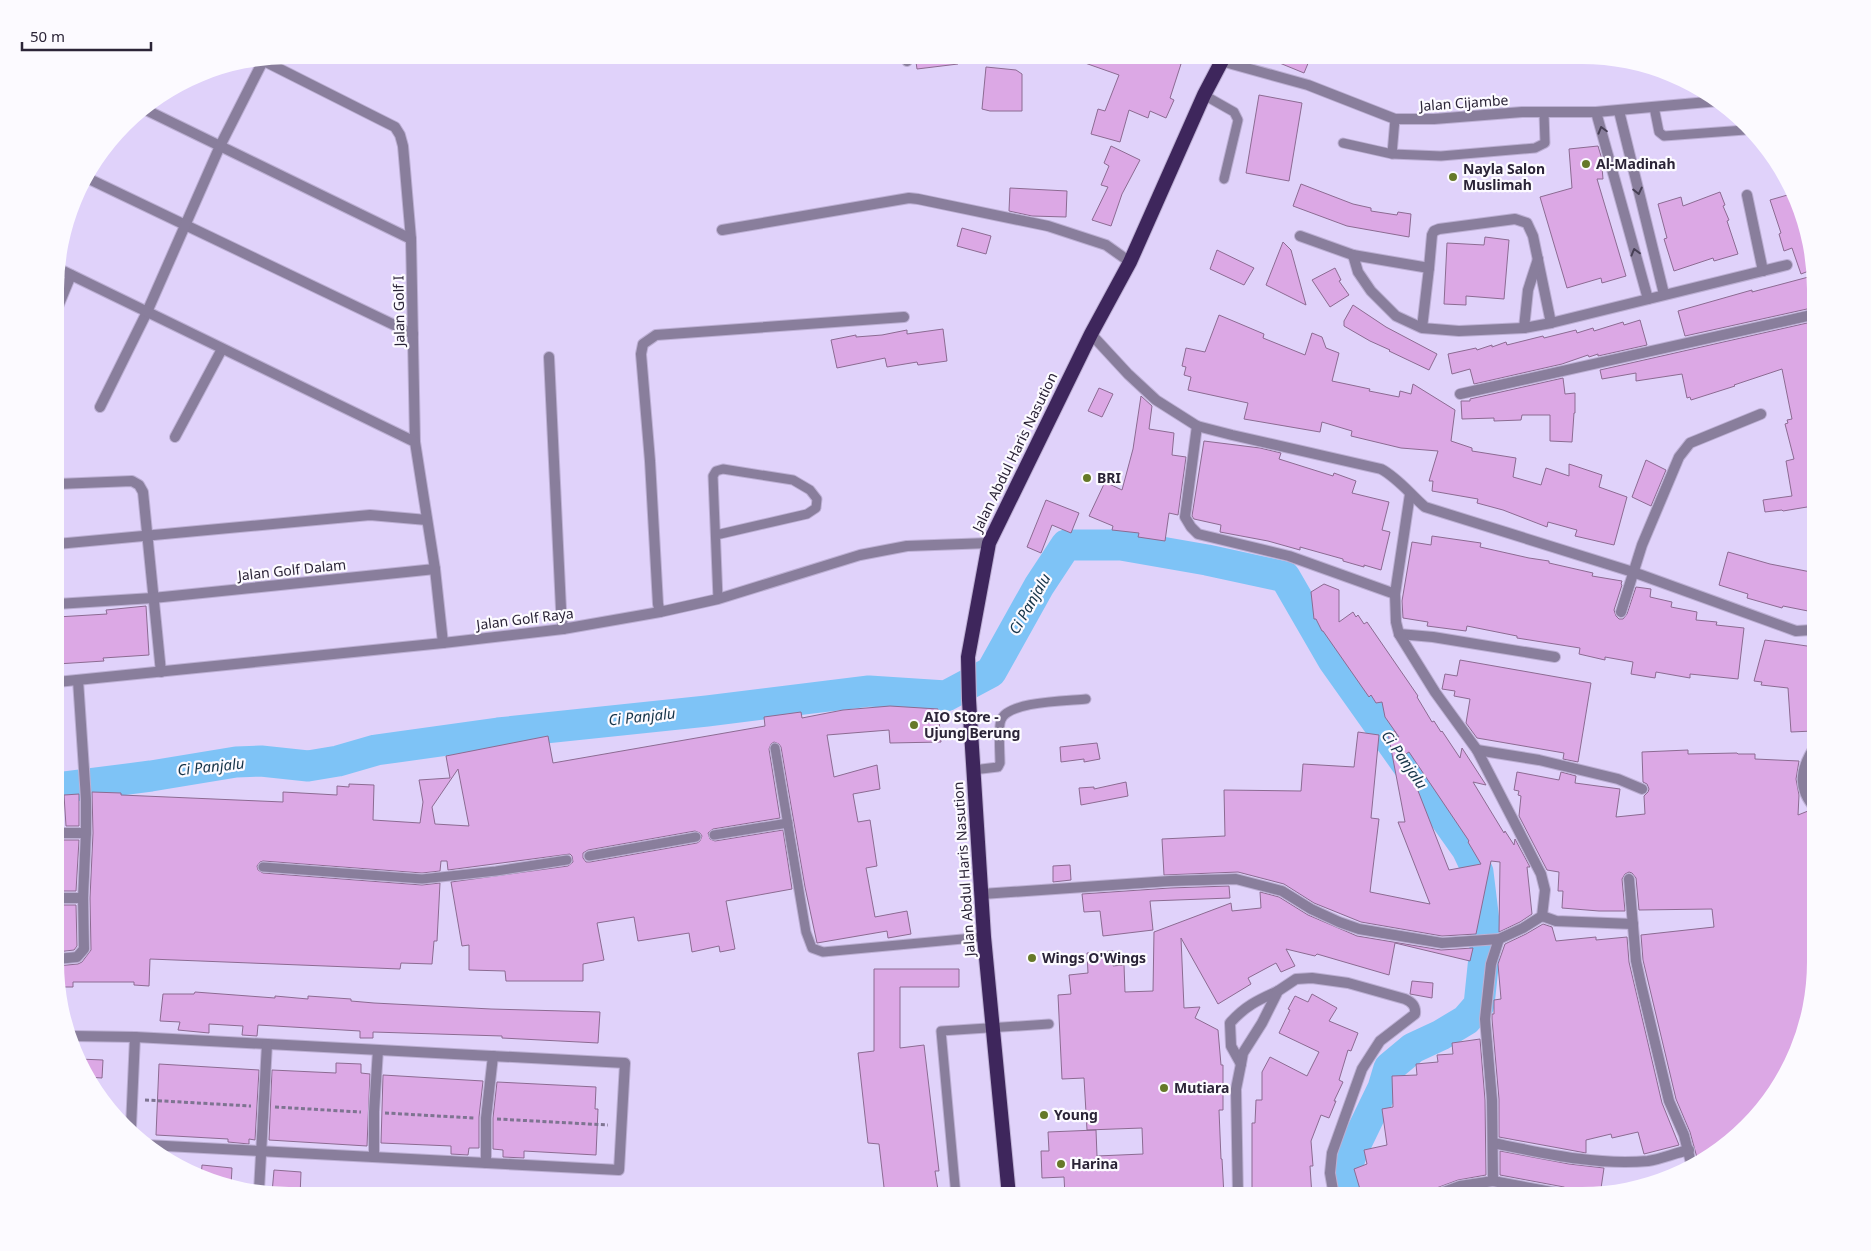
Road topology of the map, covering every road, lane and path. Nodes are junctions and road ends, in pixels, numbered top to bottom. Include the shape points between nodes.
1 (1220, 64) edge
2 (1242, 64) edge
3 (269, 65) edge
4 (260, 66) edge
5 (1204, 95) junction
6 (1708, 103) edge
7 (1654, 108) junction
8 (1619, 111) junction
9 (150, 112) edge
10 (1544, 112) junction
11 (1596, 112) junction
12 (1395, 119) junction
13 (1741, 130) edge
14 (1344, 143) dead end
15 (220, 146) junction
16 (1392, 154) junction
17 (1224, 179) dead end
18 (92, 180) edge
19 (1747, 195) dead end
20 (1643, 210) junction
21 (1625, 215) junction
22 (185, 224) junction
23 (722, 230) dead end
24 (1300, 236) dead end
25 (412, 240) junction
26 (1353, 255) junction
27 (1538, 259) junction
28 (1130, 262) junction
29 (1787, 265) dead end
30 (1429, 268) junction
31 (1763, 270) junction
32 (64, 272) edge
33 (71, 275) junction
34 (64, 292) edge
35 (1664, 294) junction
36 (1648, 299) junction
37 (146, 312) junction
38 (1807, 316) edge
39 (904, 317) dead end
40 (1551, 323) junction
41 (1422, 328) junction
42 (1524, 328) junction
43 (413, 334) junction
44 (1092, 334) junction
45 (222, 349) junction
46 (548, 357) dead end
47 (1460, 394) dead end
48 (100, 407) dead end
49 (1761, 414) dead end
50 (1197, 426) junction
51 (175, 437) dead end
52 (415, 442) junction
53 (64, 484) edge
54 (1410, 494) junction
55 (426, 520) junction
56 (148, 534) junction
57 (716, 535) junction
58 (64, 543) edge
59 (989, 543) junction
60 (435, 569) junction
61 (1633, 572) junction
62 (1395, 594) junction
63 (153, 598) junction
64 (718, 599) junction
65 (64, 604) edge
66 (660, 612) junction
67 (1621, 612) dead end
68 (563, 629) junction
69 (1807, 630) edge
70 (1399, 634) junction
71 (443, 643) junction
72 (1555, 656) dead end
73 (162, 672) junction
74 (78, 680) junction
75 (64, 681) edge
76 (1086, 699) dead end
77 (776, 748) dead end
78 (1477, 750) junction
79 (1807, 760) edge
80 (973, 770) junction
81 (1642, 789) dead end
82 (1807, 794) edge
83 (788, 823) junction
84 (64, 833) edge
85 (86, 833) junction
86 (714, 835) dead end
87 (696, 837) dead end
88 (589, 856) dead end
89 (567, 860) dead end
90 (263, 867) dead end
91 (1629, 879) dead end
92 (982, 894) junction
93 (64, 898) edge
94 (83, 898) junction
95 (1542, 916) junction
96 (1633, 924) junction
97 (984, 937) junction
98 (1497, 939) junction
99 (64, 958) edge
100 (1278, 991) junction
101 (1048, 1024) dead end
102 (993, 1027) junction
103 (76, 1036) edge
104 (135, 1037) junction
105 (267, 1044) junction
106 (378, 1050) junction
107 (493, 1056) junction
108 (1241, 1064) junction
109 (131, 1122) edge
110 (1493, 1143) junction
111 (159, 1146) edge
112 (1689, 1150) junction
113 (261, 1151) junction
114 (374, 1157) junction
115 (1691, 1159) edge
116 (486, 1163) junction
117 (1493, 1181) junction
118 (259, 1185) edge
119 (955, 1187) edge
120 (1008, 1187) edge
121 (1238, 1187) edge
122 (1332, 1187) edge
123 (1457, 1187) edge
124 (1525, 1187) edge

1 - 5 highway, Jalan Abdul Haris Nasution
2 - 12 street, Jalan Cijambe via 1308,85
3 - 25 street, Jalan Golf I via 395,127 403,146
4 - 15 street
5 - 17 lane via 1234,112 1238,120
5 - 28 highway, Jalan Abdul Haris Nasution
6 - 7 street, Jalan Cijambe
7 - 8 street, Jalan Cijambe
7 - 13 lane via 1659,132 1664,136
8 - 11 street, Jalan Cijambe
8 -> 20 street
9 - 15 street
10 - 11 street, Jalan Cijambe
10 - 12 street, Jalan Cijambe
10 - 16 lane via 1545,143 1536,148 1441,156
21 -> 11 street
12 - 16 lane
14 - 16 lane
15 - 22 street
15 - 25 street
18 - 22 street
19 - 31 street
20 - 21 street
20 - 35 street
36 -> 21 street
22 - 37 street
22 - 43 street
23 - 28 street via 909,198 1048,226 1106,245
24 - 26 street
25 - 43 street, Jalan Golf I
26 - 30 street
26 - 41 street via 1358,272 1371,291 1396,316
27 - 30 street via 1533,236 1526,223 1516,218 1434,231
27 - 40 street
27 - 42 street via 1528,290
28 - 44 highway, Jalan Abdul Haris Nasution
29 - 31 street
30 - 41 street
31 - 35 street
32 - 33 street
33 - 34 street
33 - 37 street
35 - 36 street
36 - 40 street
37 - 45 street
37 - 48 street
38 - 47 street
39 - 66 street via 656,335 643,344 641,354
40 - 42 street
41 - 42 street via 1460,331
43 - 52 street, Jalan Golf I
44 - 50 street via 1156,400
44 - 59 highway, Jalan Abdul Haris Nasution
45 - 51 street
45 - 52 street
46 - 68 street
49 - 61 street via 1690,444 1678,457
50 - 54 street via 1381,469 1393,475
50 - 62 street via 1185,517 1198,534 1289,556
52 - 55 street, Jalan Golf I
53 - 56 street via 132,481 139,485 143,492
54 - 61 street via 1425,506
54 - 62 street
55 - 56 street via 370,515
55 - 60 street, Jalan Golf I
56 - 58 street
56 - 63 street
57 - 57 lane via 712,476 716,471 723,469 793,480 810,490 817,499 816,508 807,514
57 - 64 lane
59 - 64 street, Jalan Golf Raya via 908,546 860,555
59 - 80 highway, Jalan Abdul Haris Nasution via 968,657
60 - 63 street, Jalan Golf Dalam
60 - 71 street, Jalan Golf I
61 - 67 street
61 - 69 street via 1796,631
62 - 70 street
63 - 65 street, Jalan Golf Dalam
63 - 73 street
64 - 66 street, Jalan Golf Raya
66 - 68 street, Jalan Golf Raya
68 - 71 street, Jalan Golf Raya
70 - 72 street
70 - 78 street
71 - 73 street, Jalan Golf Raya
73 - 74 street, Jalan Golf Raya
74 - 75 street, Jalan Golf Raya
74 - 85 street
76 - 80 lane via 1031,704 1006,714 1001,720 1000,763 995,768
77 - 83 lane
78 - 81 street via 1610,776
78 - 95 street via 1540,874 1545,890
79 - 82 street via 1803,777
80 - 92 highway, Jalan Abdul Haris Nasution
83 - 86 lane
83 - 97 lane via 806,932 812,948 823,952
84 - 85 street
85 - 94 street
87 - 88 lane
89 - 90 lane via 422,879
91 - 96 street
92 - 97 highway, Jalan Abdul Haris Nasution
92 - 98 street via 1236,879 1282,891 1311,909 1359,929 1442,943
93 - 94 street
94 - 99 street via 84,948 77,957
95 - 96 street via 1556,921
95 - 98 street
96 - 112 street via 1640,984 1668,1101
97 - 102 highway, Jalan Abdul Haris Nasution
98 - 110 street via 1485,1019
100 - 108 street via 1243,1054
100 - 108 street via 1251,1003 1230,1023 1231,1046
100 - 122 street via 1296,979 1312,978 1348,983 1405,998 1411,1001 1415,1010 1415,1014 1380,1041 1362,1069 1332,1153
101 - 102 lane
102 - 119 lane via 941,1031
102 - 120 highway, Jalan Abdul Haris Nasution
103 - 104 street
104 - 105 street
104 - 109 street
105 - 106 street
105 - 113 street
106 - 107 street
106 - 114 street
107 - 116 street via 486,1118
107 - 116 street via 624,1063 619,1170
108 - 121 street via 1236,1089
110 - 112 street via 1557,1157 1614,1162 1650,1160
110 - 117 street
111 - 113 street
112 - 115 street
113 - 114 street
113 - 118 street
114 - 116 street
117 - 123 street
117 - 124 street

